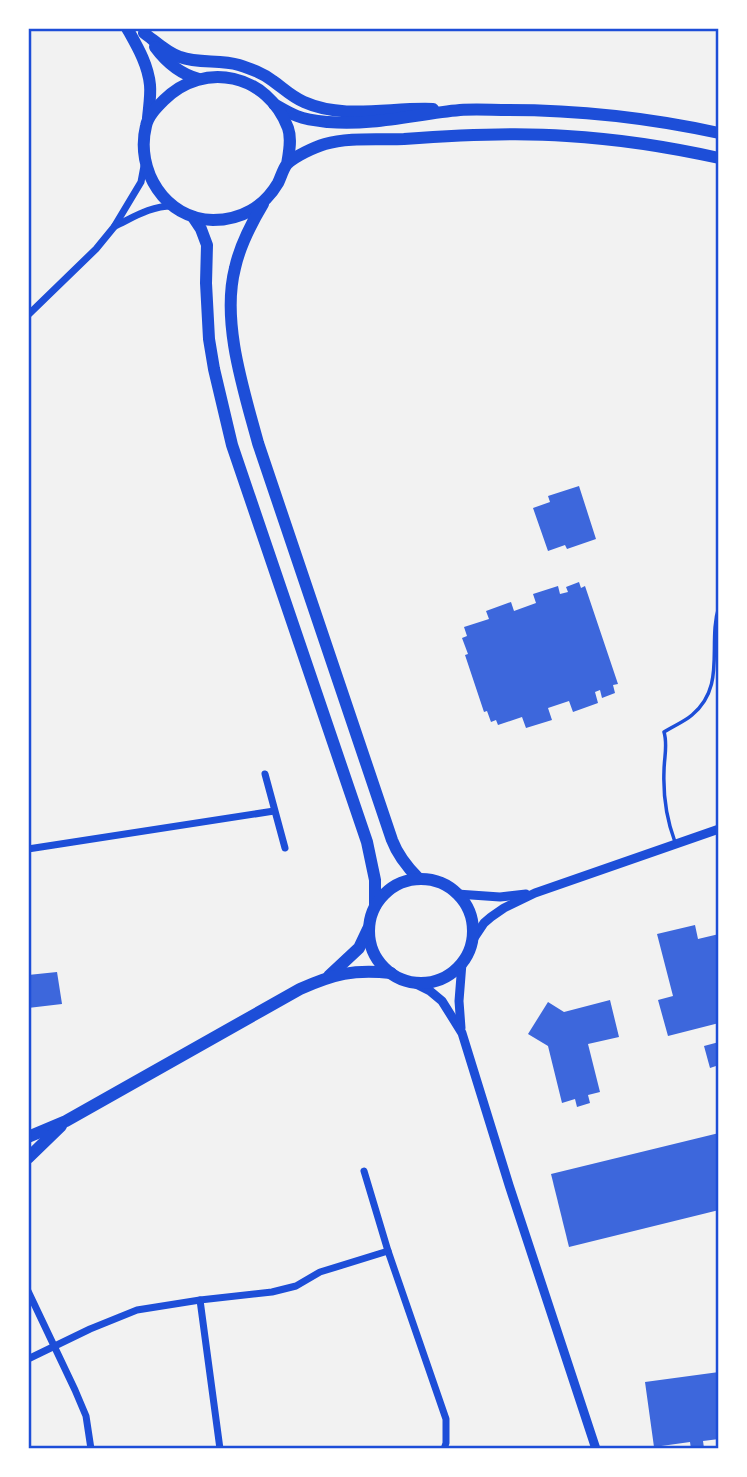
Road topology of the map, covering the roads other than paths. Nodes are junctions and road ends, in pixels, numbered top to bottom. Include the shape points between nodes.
1 (127, 28) edge
2 (141, 30) edge
3 (199, 79) junction
4 (273, 103) junction
5 (461, 110) junction
6 (148, 118) junction
7 (719, 133) edge
8 (719, 158) edge
9 (145, 162) junction
10 (287, 164) junction
11 (265, 201) junction
12 (174, 206) junction
13 (192, 217) junction
14 (114, 227) junction
15 (28, 315) edge
16 (719, 606) edge
17 (265, 774) dead end
18 (274, 811) junction
19 (719, 830) edge
20 (676, 844) junction
21 (285, 848) dead end
22 (28, 849) edge
23 (419, 879) junction
24 (534, 893) junction
25 (457, 894) junction
26 (375, 906) junction
27 (369, 927) junction
28 (472, 941) junction
29 (462, 963) junction
30 (391, 973) junction
31 (329, 976) junction
32 (412, 982) junction
33 (462, 1033) junction
34 (66, 1121) junction
35 (28, 1137) edge
36 (28, 1158) edge
37 (364, 1171) dead end
38 (388, 1251) junction
39 (28, 1292) edge
40 (200, 1300) junction
41 (55, 1346) junction
42 (28, 1359) edge
43 (92, 1449) edge
44 (220, 1449) edge
45 (444, 1449) edge
46 (596, 1449) edge

1 - 6 highway via 149,76
2 - 3 highway via 170,64
2 - 5 highway via 179,57 227,61 253,69 320,108
3 - 4 highway via 216,76 242,81
3 - 6 highway via 173,91
4 - 5 highway via 299,117 347,123
4 - 10 highway via 289,130
5 - 7 highway via 596,114
6 - 9 highway
8 - 10 highway via 580,137 460,135 327,143
9 - 12 highway via 150,179
9 - 14 street via 141,182
10 - 11 highway
11 - 13 highway via 231,218
11 - 23 highway via 242,245 232,284 232,321 244,394 392,840
12 - 13 highway
12 - 14 street via 151,209
13 - 26 highway via 207,245 209,339 232,445 367,842
14 - 15 street
16 - 20 lane via 710,689 693,715 664,732 663,798
17 - 18 street
18 - 21 street
18 - 22 street
19 - 20 street
20 - 24 street
23 - 25 highway via 440,883
23 - 26 highway via 395,886
24 - 25 street via 499,898
24 - 28 street via 491,917
25 - 28 highway via 470,915
26 - 27 highway
27 - 30 highway via 373,951
27 - 31 highway via 359,948
28 - 29 highway
29 - 32 highway via 437,980
29 - 33 street
30 - 31 highway
30 - 32 highway
31 - 34 highway
32 - 33 street via 442,1001
33 - 46 street
34 - 35 highway
34 - 36 highway
37 - 38 street
38 - 40 street via 320,1272 296,1286
38 - 45 street via 446,1419
39 - 41 street
40 - 41 street via 136,1310
40 - 44 street
41 - 42 street
41 - 43 street via 86,1416

